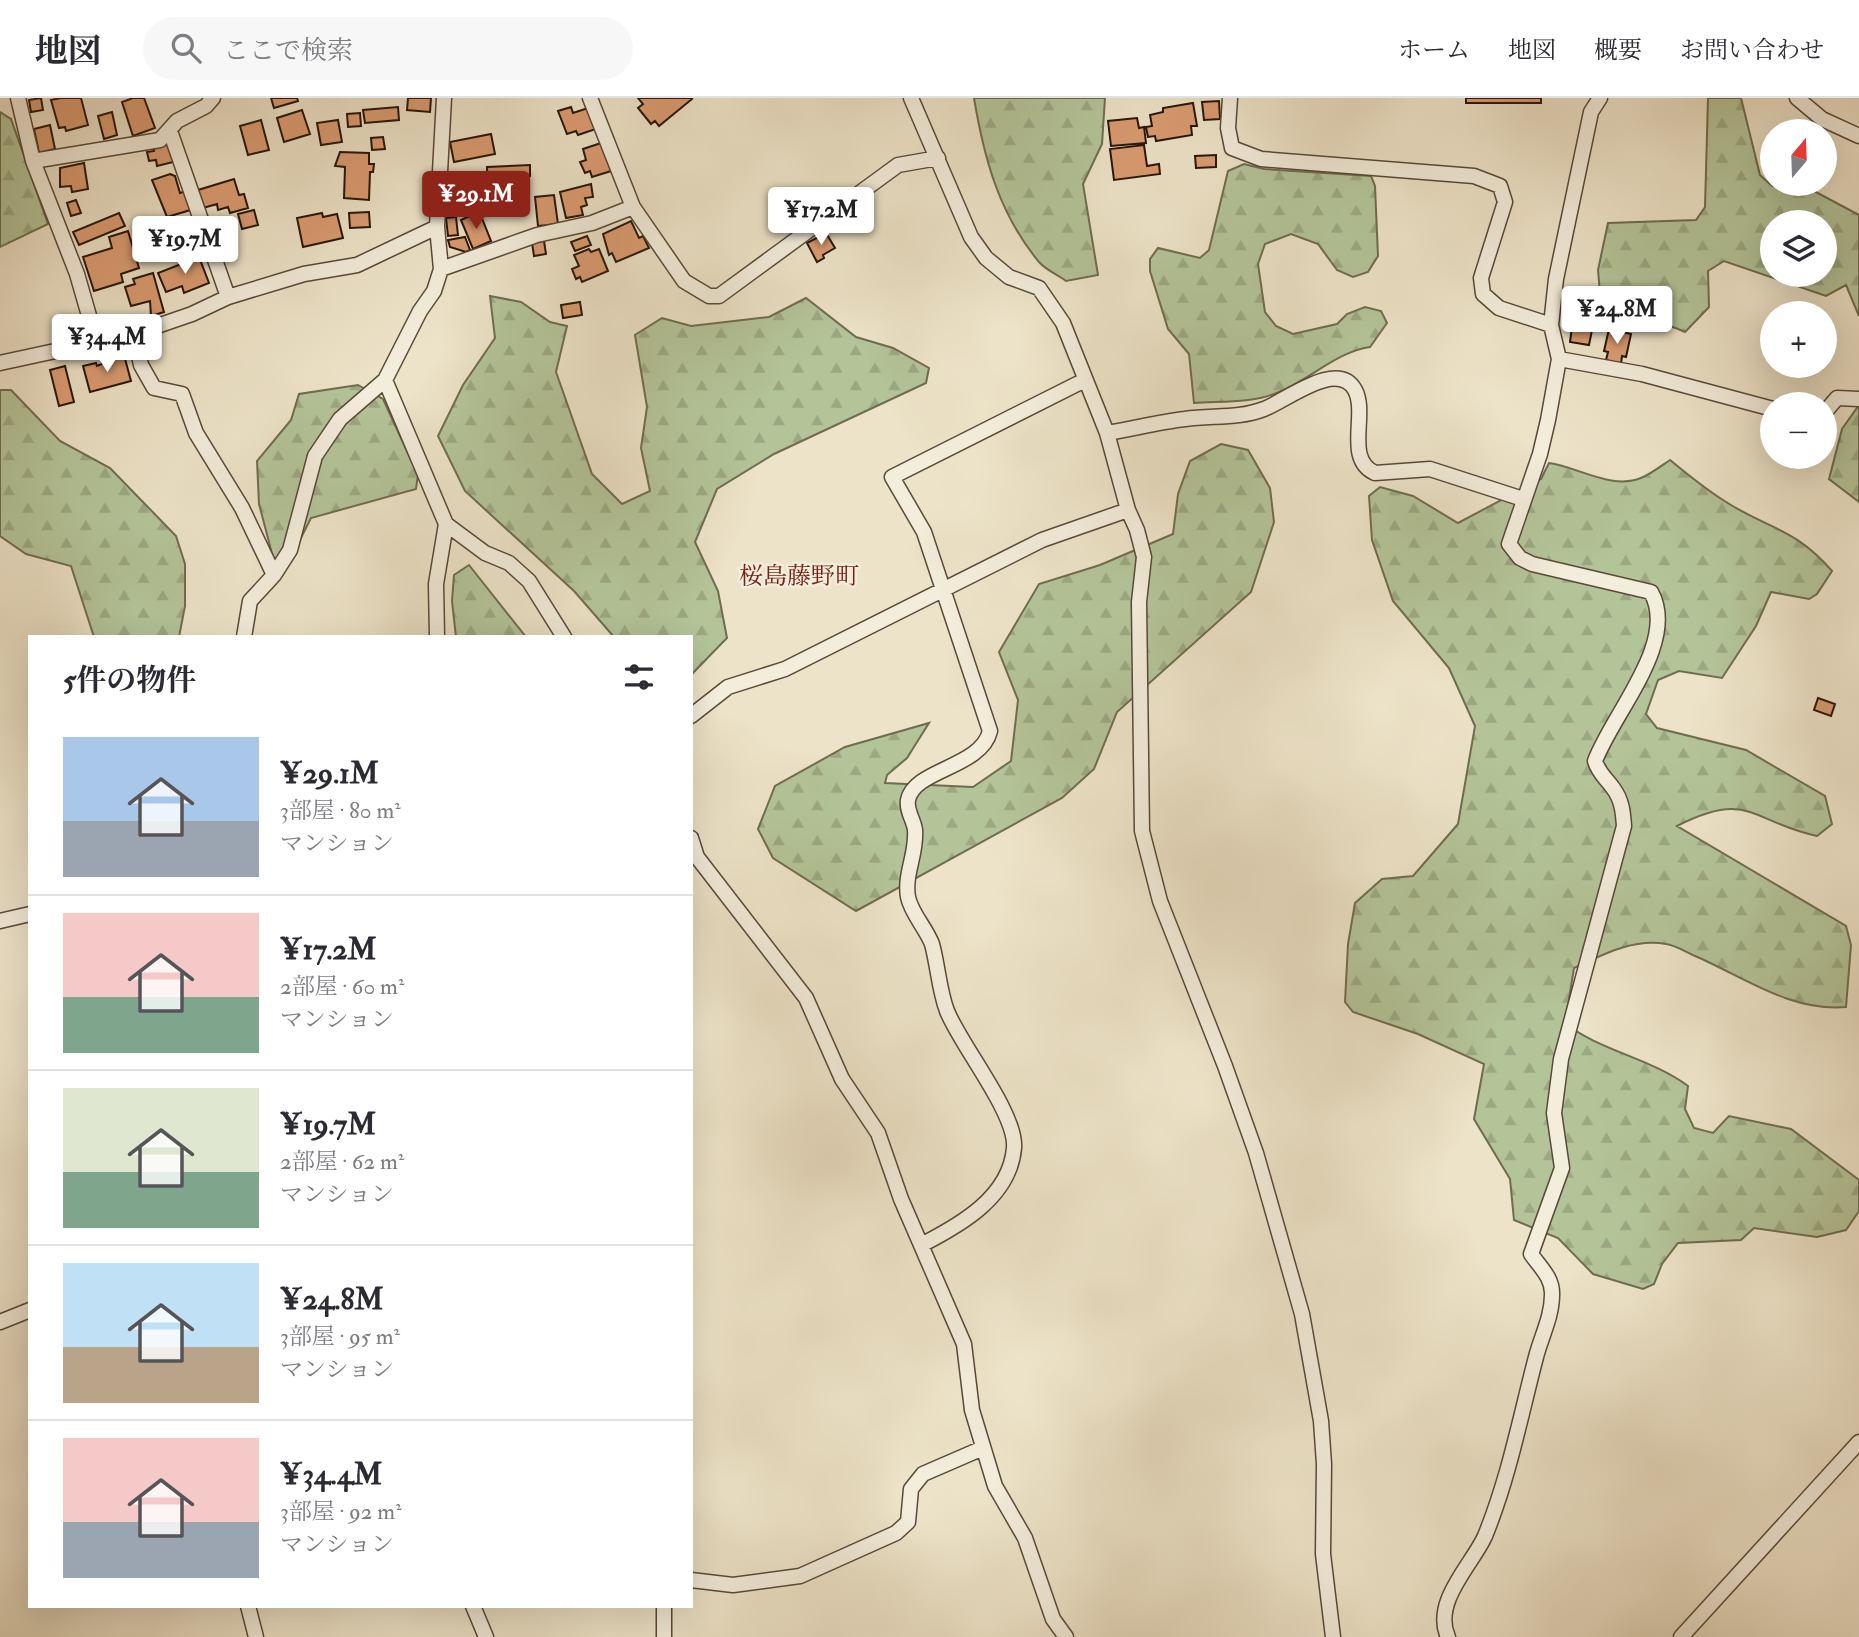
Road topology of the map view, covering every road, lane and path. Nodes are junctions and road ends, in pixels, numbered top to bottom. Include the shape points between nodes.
1 (18, 98) edge
2 (213, 98) edge
3 (444, 98) edge
4 (590, 98) edge
5 (911, 98) edge
6 (1230, 98) edge
7 (1600, 98) edge
8 (1797, 98) edge
9 (170, 131) junction
10 (1859, 136) edge
11 (938, 158) junction
12 (33, 161) junction
13 (633, 207) junction
14 (437, 227) junction
15 (441, 269) junction
16 (228, 297) junction
17 (1551, 325) junction
18 (134, 334) junction
19 (96, 340) junction
20 (1559, 359) junction
21 (0, 363) edge
22 (385, 380) junction
23 (1085, 380) junction
24 (1837, 398) edge
25 (1859, 399) edge
26 (1760, 406) edge
27 (1107, 433) junction
28 (1522, 499) junction
29 (1128, 510) junction
30 (446, 524) junction
31 (274, 575) junction
32 (942, 590) junction
33 (244, 635) edge
34 (438, 635) edge
35 (563, 635) edge
36 (693, 714) edge
37 (693, 845) edge
38 (28, 914) edge
39 (0, 921) edge
40 (923, 1244) junction
41 (28, 1311) edge
42 (0, 1322) edge
43 (1859, 1442) edge
44 (983, 1448) junction
45 (693, 1580) edge
46 (249, 1608) edge
47 (474, 1608) edge
48 (664, 1608) edge
49 (256, 1637) edge
50 (486, 1637) edge
51 (664, 1637) edge
52 (1066, 1637) edge
53 (1333, 1637) edge
54 (1448, 1637) edge
55 (1681, 1637) edge

1 - 12 street
2 - 9 street via 177,121
3 - 14 street
4 - 13 street
5 - 11 street
6 - 17 street via 1232,148 1261,159 1474,176 1500,186 1505,202 1481,278 1483,294 1499,308
7 - 17 street via 1591,112 1556,279
8 - 10 street via 1822,119
9 - 12 street via 160,140
9 - 16 street
11 - 13 street via 898,165 719,296 709,296 684,281
11 - 23 street via 971,237 986,258 1009,277 1039,288 1063,323
12 - 19 street via 77,274
13 - 15 street
14 - 15 street
14 - 16 street via 358,265 304,274
15 - 22 street via 434,291
16 - 18 street
17 - 20 street
18 - 19 street
18 - 31 street via 141,365 154,388 182,394 196,433 242,508
19 - 21 street
20 - 26 street via 1642,374
20 - 28 street via 1540,454
22 - 30 street
22 - 31 street via 340,419 315,456 290,550
23 - 27 street
23 - 32 street via 892,477 924,531
24 - 25 street
27 - 28 street via 1150,423 1245,414 1265,409 1303,387 1343,380 1353,386 1358,398 1360,455 1369,470 1430,469
27 - 29 street
28 - 54 street via 1509,544 1520,558 1559,572 1640,587 1651,592 1660,617 1642,672 1595,761 1622,804 1624,826 1554,1096 1562,1168 1531,1254 1548,1275 1553,1293 1497,1504 1447,1605
29 - 32 street via 1042,540
29 - 53 street via 1144,557 1139,602 1142,831 1160,901 1256,1153 1302,1314 1322,1432 1323,1554
30 - 34 street via 436,584
30 - 35 street via 529,580
31 - 33 street via 250,601
32 - 36 street via 785,668 728,687
32 - 40 street via 990,731 983,748 909,796 915,834 908,898 931,943 947,1011 1008,1121 1014,1146 1003,1178 990,1197 966,1221
37 - 40 street via 697,858 806,998 842,1079 878,1133
38 - 39 street
40 - 44 street via 964,1344 971,1410
41 - 42 street
43 - 55 street
44 - 45 street via 923,1474 911,1489 908,1522 884,1538 800,1576 733,1585
44 - 52 street via 995,1486 1025,1538 1053,1619
46 - 49 street
47 - 50 street
48 - 51 street

